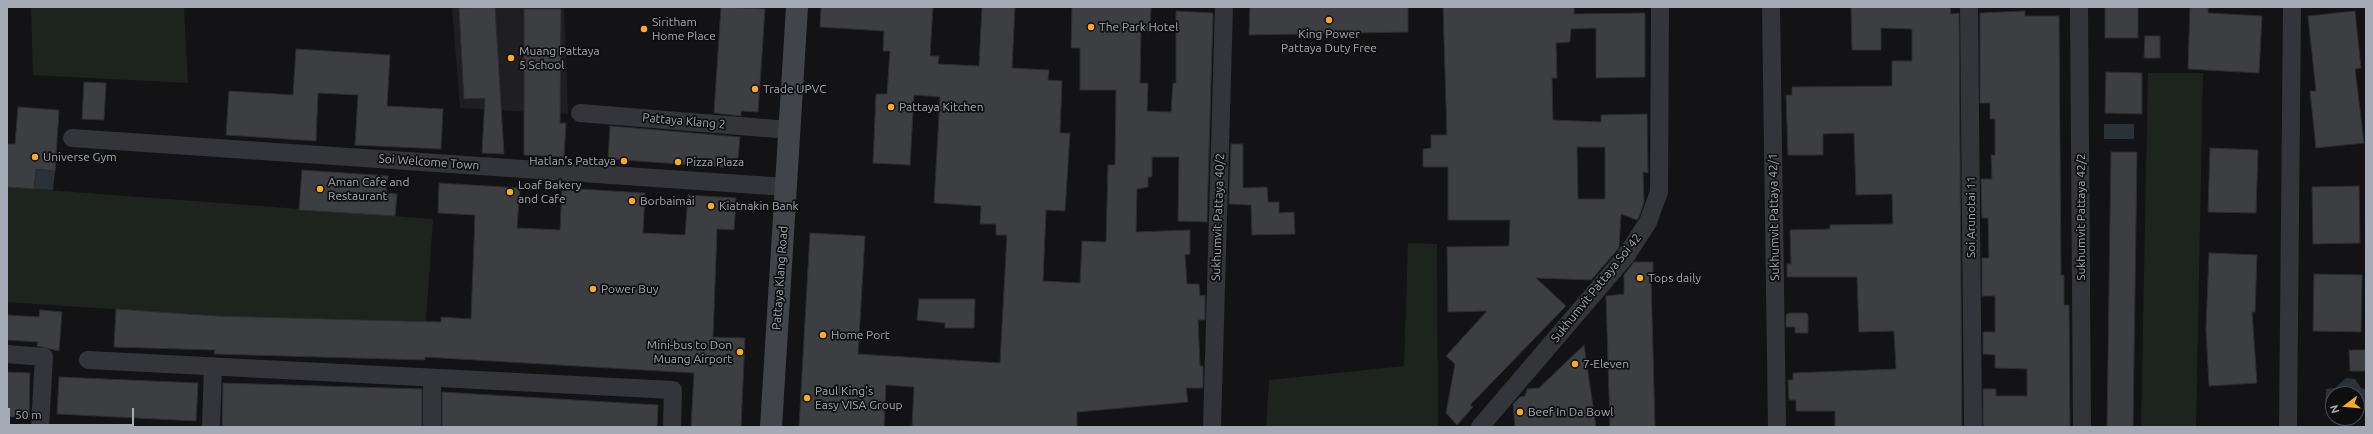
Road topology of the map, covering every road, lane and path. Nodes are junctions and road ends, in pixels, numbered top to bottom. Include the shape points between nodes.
1 (793, 7) edge
2 (1224, 7) edge
3 (1660, 7) edge
4 (1771, 7) edge
5 (1969, 7) edge
6 (2079, 7) edge
7 (2292, 7) edge
8 (580, 112) dead end
9 (789, 130) junction
10 (72, 138) dead end
11 (786, 187) junction
12 (7, 354) edge
13 (88, 360) dead end
14 (213, 366) junction
15 (432, 378) junction
16 (40, 427) edge
17 (211, 427) edge
18 (432, 427) edge
19 (672, 427) edge
20 (771, 427) edge
21 (1212, 427) edge
22 (1480, 427) edge
23 (1777, 427) edge
24 (1973, 427) edge
25 (2082, 427) edge
26 (2288, 427) edge

1 - 9 main road, Pattaya Klang Road
2 - 21 street, Sukhumvit Pattaya 40/2
3 - 22 street, Sukhumvit Pattaya Soi 42 via 1659,192 1648,222 1621,262
4 - 23 street, Sukhumvit Pattaya 42/1
5 - 24 street, Soi Arunotai 11
6 - 25 street, Sukhumvit Pattaya 42/2
7 - 26 street
8 - 9 street, Pattaya Klang 2
9 - 11 main road, Pattaya Klang Road
10 - 11 street, Soi Welcome Town
11 - 20 main road, Pattaya Klang Road
12 - 16 street via 44,356
13 - 14 street
14 - 15 street
14 - 17 street
15 - 18 street
15 - 19 street via 673,390

